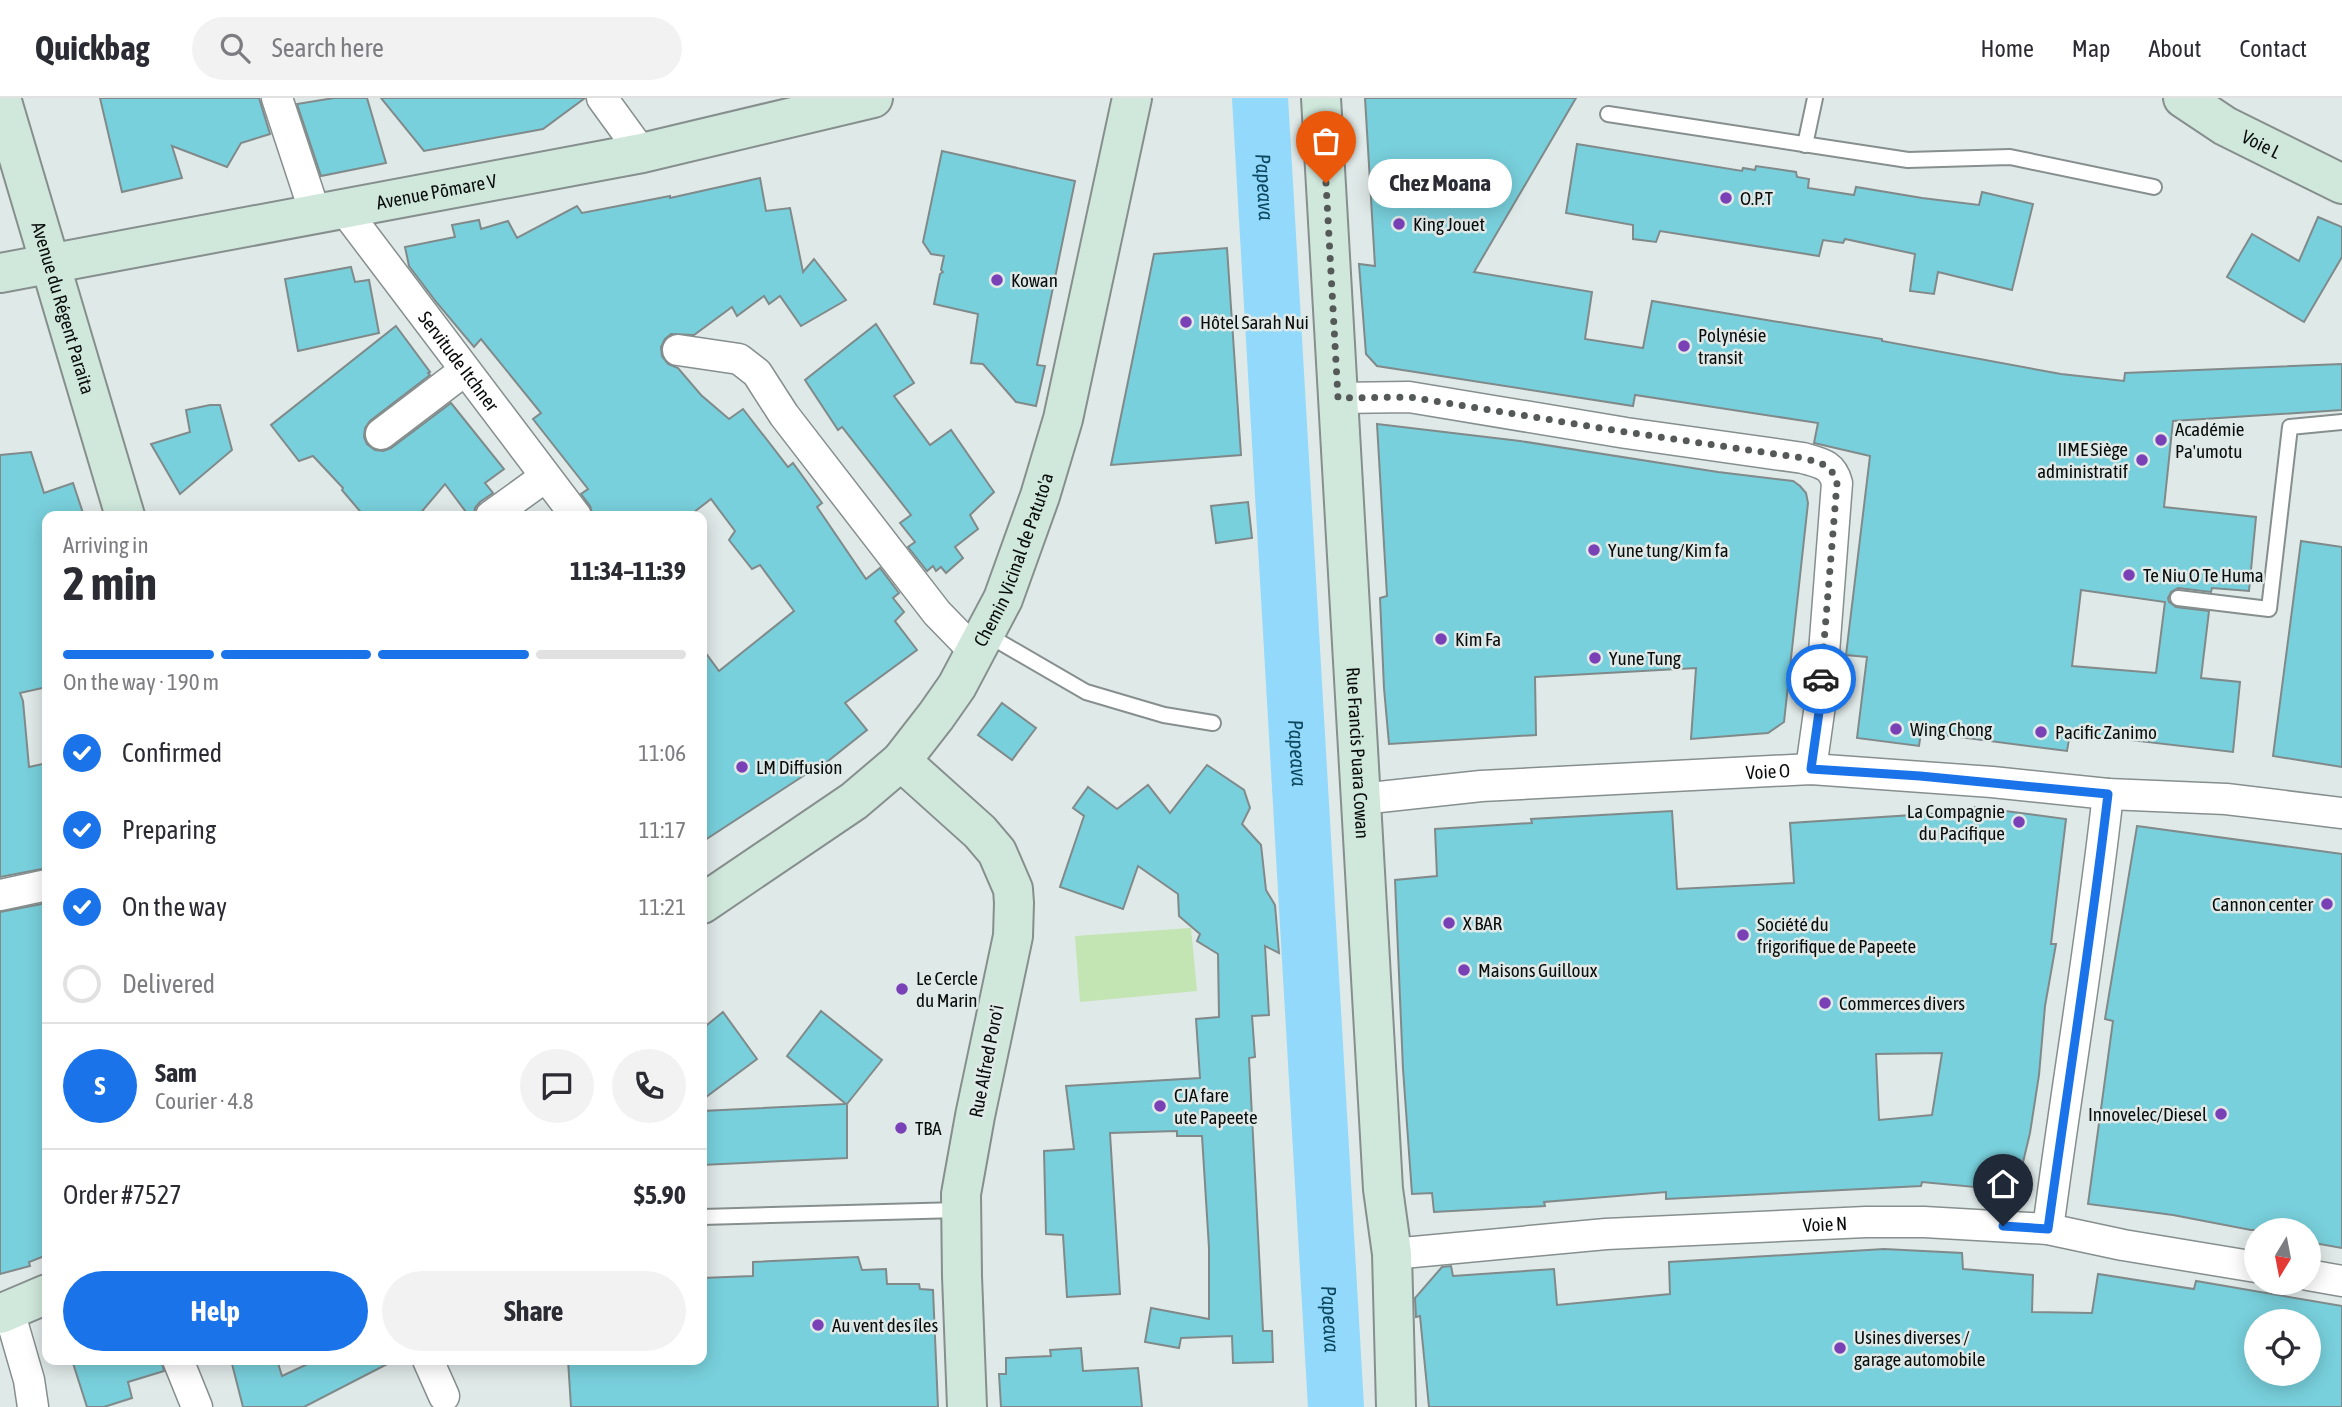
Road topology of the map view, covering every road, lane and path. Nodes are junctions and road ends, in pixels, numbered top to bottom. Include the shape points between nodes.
1 (1, 98) edge
2 (277, 98) edge
3 (602, 98) edge
4 (873, 98) edge
5 (1132, 98) edge
6 (1321, 98) edge
7 (1815, 98) edge
8 (2183, 98) edge
9 (834, 102) edge
10 (1608, 114) dead end
11 (1805, 145) junction
12 (642, 153) junction
13 (2342, 184) edge
14 (2154, 187) dead end
15 (329, 211) junction
16 (50, 264) junction
17 (0, 274) edge
18 (678, 350) dead end
19 (464, 371) junction
20 (1338, 398) junction
21 (2342, 422) edge
22 (381, 434) dead end
23 (545, 477) junction
24 (124, 511) edge
25 (498, 511) edge
26 (572, 511) edge
27 (2178, 598) dead end
28 (980, 642) junction
29 (1213, 723) dead end
30 (901, 761) junction
31 (1811, 769) junction
32 (2108, 794) junction
33 (1361, 799) junction
34 (2342, 813) edge
35 (42, 886) edge
36 (0, 895) edge
37 (707, 901) edge
38 (961, 1210) junction
39 (707, 1217) edge
40 (2048, 1229) junction
41 (1392, 1254) junction
42 (2244, 1265) edge
43 (2321, 1277) edge
44 (2342, 1281) edge
45 (42, 1296) edge
46 (5, 1312) edge
47 (180, 1365) edge
48 (430, 1365) edge
49 (444, 1395) dead end
50 (33, 1407) edge
51 (197, 1407) edge
52 (967, 1407) edge
53 (1396, 1407) edge

1 - 16 main road, Avenue du Régent Paraita
2 - 15 street, Servitude Itchner
3 - 12 street
4 - 9 main road, Avenue Pōmare V
5 - 28 main road, Chemin Vicinal de Patuto'a via 1056,445 1003,599
6 - 20 main road, Rue Francis Puara Cowan
7 - 11 lane
8 - 13 main road, Voie L via 2235,131
9 - 12 main road, Avenue Pōmare V
10 - 11 lane
11 - 14 lane via 1908,160 2010,157
12 - 15 main road, Avenue Pōmare V
15 - 16 main road, Avenue Pōmare V
15 - 19 street, Servitude Itchner
16 - 17 main road, Avenue Pōmare V
16 - 24 main road, Avenue du Régent Paraita
18 - 28 street via 739,359 757,373 783,415 937,614
19 - 22 street
19 - 23 street, Servitude Itchner
20 - 31 street via 1409,397 1803,458 1830,467 1837,483
20 - 33 main road, Rue Francis Puara Cowan
21 - 27 lane via 2290,427 2269,609
23 - 25 street
23 - 26 street, Servitude Itchner
28 - 29 lane via 1086,692 1164,715
28 - 30 main road, Chemin Vicinal de Patuto'a via 957,686
30 - 37 main road, Chemin Vicinal de Patuto'a via 854,801
30 - 38 main road, Rue Alfred Poro'i via 997,852 1013,889 1013,936 964,1174
31 - 32 street, Voie O
31 - 33 street, Voie O via 1481,786
32 - 34 street, Voie O via 2226,799
32 - 40 street
33 - 41 main road, Rue Francis Puara Cowan via 1383,1189
35 - 36 street
38 - 39 lane
38 - 52 main road, Rue Alfred Poro'i
40 - 41 street, Voie N via 1866,1222 1606,1234
40 - 42 street, Voie N
41 - 53 main road, Rue Francis Puara Cowan
43 - 44 street
45 - 46 main road
46 - 50 street via 29,1380
47 - 51 street
48 - 49 street

